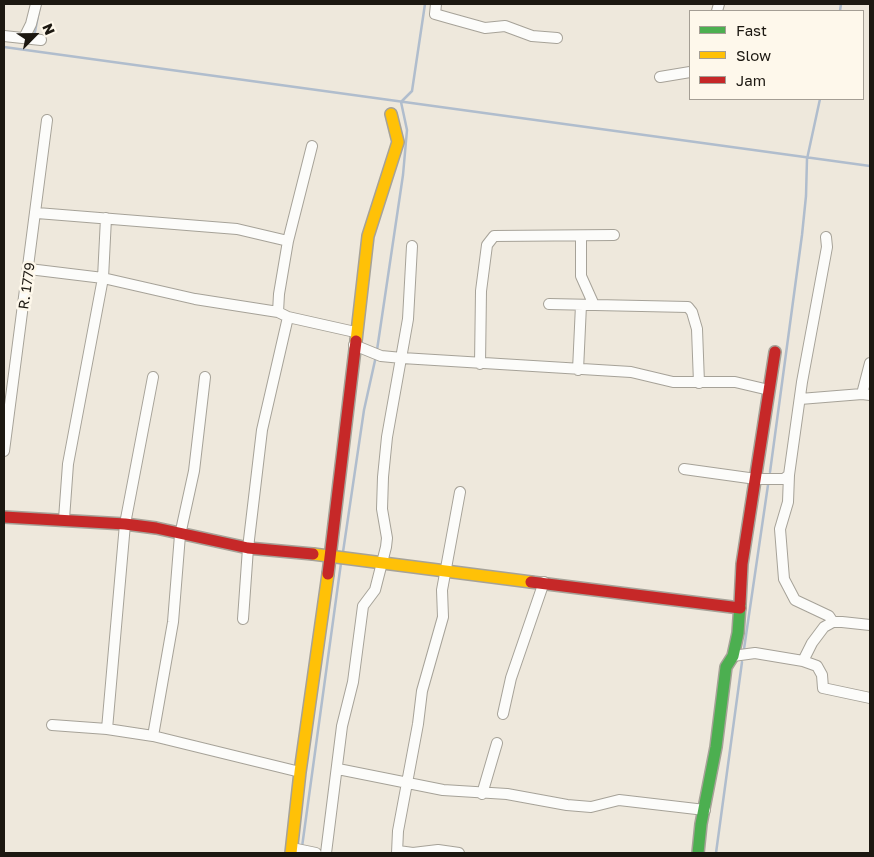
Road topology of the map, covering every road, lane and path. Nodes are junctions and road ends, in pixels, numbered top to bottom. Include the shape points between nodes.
1 (36, 4) edge
2 (436, 4) edge
3 (4, 36) edge
4 (27, 38) junction
5 (557, 38) dead end
6 (41, 40) dead end
7 (689, 72) edge
8 (660, 77) dead end
9 (391, 114) dead end
10 (47, 120) dead end
11 (312, 146) dead end
12 (37, 213) junction
13 (106, 218) junction
14 (614, 235) dead end
15 (581, 236) junction
16 (826, 237) dead end
17 (288, 241) junction
18 (412, 246) dead end
19 (29, 269) junction
20 (102, 278) junction
21 (549, 304) dead end
22 (581, 305) junction
23 (594, 305) junction
24 (278, 312) junction
25 (288, 317) junction
26 (355, 332) junction
27 (354, 345) junction
28 (775, 352) dead end
29 (402, 358) junction
30 (870, 363) edge
31 (480, 364) junction
32 (578, 370) junction
33 (205, 376) dead end
34 (153, 377) dead end
35 (699, 383) junction
36 (769, 390) junction
37 (866, 395) edge
38 (800, 399) junction
39 (6, 410) edge
40 (4, 452) edge
41 (684, 469) dead end
42 (789, 475) junction
43 (756, 479) junction
44 (460, 492) dead end
45 (4, 517) edge
46 (64, 520) junction
47 (125, 524) junction
48 (180, 535) junction
49 (248, 548) junction
50 (338, 556) junction
51 (382, 562) junction
52 (445, 571) junction
53 (544, 582) junction
54 (740, 608) junction
55 (244, 618) dead end
56 (833, 622) junction
57 (870, 625) edge
58 (733, 656) junction
59 (803, 660) junction
60 (870, 698) edge
61 (503, 714) dead end
62 (52, 725) dead end
63 (107, 729) junction
64 (153, 736) junction
65 (497, 743) dead end
66 (338, 770) junction
67 (300, 772) junction
68 (407, 783) junction
69 (482, 794) junction
70 (705, 810) junction
71 (301, 851) edge
72 (398, 852) edge
73 (326, 853) edge
74 (460, 853) edge
75 (698, 853) edge

1 - 4 street
2 - 5 street via 435,14 448,18 485,28 510,27 540,37
3 - 4 street
4 - 6 street
7 - 8 street
9 - 26 street via 397,150 372,219
10 - 12 street, R. 1779
11 - 17 street
12 - 13 street
12 - 19 street, R. 1779
13 - 17 street via 237,229
13 - 20 street
14 - 15 street
15 - 23 street via 581,276
15 - 31 street via 494,236 487,245 481,291
16 - 38 street via 827,247
17 - 24 street
18 - 29 street via 408,319
19 - 20 street
19 - 39 street, R. 1779
20 - 24 street via 195,299
20 - 46 street via 68,464
21 - 22 street
22 - 23 street
22 - 32 street
23 - 35 street via 688,307 697,329 696,370
24 - 25 street
25 - 26 street
25 - 49 street via 262,430
26 - 27 street
27 - 29 street via 377,355
27 - 50 street
28 - 36 street
29 - 31 street
29 - 51 street via 387,436 382,504 387,538
30 - 37 street
31 - 32 street
32 - 35 street via 631,372 673,382
33 - 48 street via 194,471
34 - 47 street
35 - 36 street via 735,382
36 - 43 street
37 - 38 street
38 - 42 street
39 - 40 street, R. 1779
41 - 43 street
42 - 43 street via 784,479
42 - 56 street via 788,502 780,529 784,578 795,600 829,616
43 - 54 street via 742,564
44 - 52 street
45 - 46 street
46 - 47 street
47 - 48 street
47 - 63 street
48 - 49 street
48 - 64 street via 172,622
49 - 50 street
49 - 55 street
50 - 51 street
50 - 67 street
51 - 52 street
51 - 66 street via 374,590 363,606 353,682 342,726
52 - 53 street
52 - 68 street via 443,618 422,691
53 - 54 street
53 - 61 street via 511,678
54 - 58 street
56 - 57 street
56 - 59 street via 818,634
58 - 59 street via 755,652
58 - 70 street via 726,667
59 - 60 street via 817,666 823,688
62 - 63 street
63 - 64 street
64 - 67 street
65 - 69 street
66 - 68 street
66 - 73 street
67 - 71 street
68 - 69 street
68 - 72 street via 398,831
69 - 70 street via 507,794 590,807 619,800
70 - 75 street
72 - 74 street via 438,850

